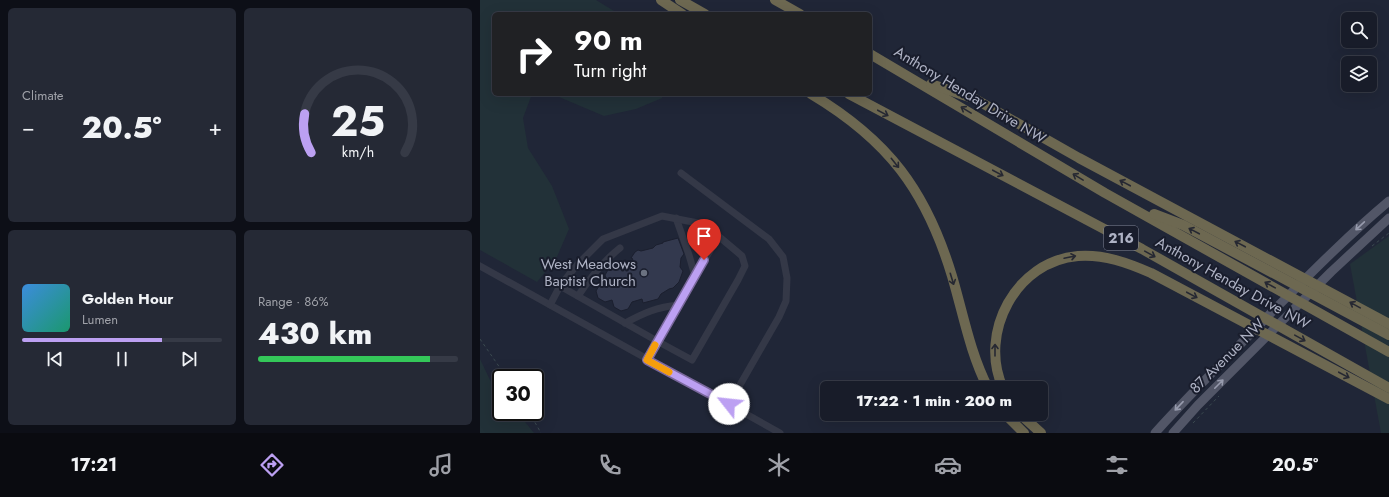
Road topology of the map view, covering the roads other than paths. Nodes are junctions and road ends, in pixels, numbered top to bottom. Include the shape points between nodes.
1 (661, 0) edge
2 (680, 0) edge
3 (775, 0) edge
4 (679, 12) edge
5 (701, 12) edge
6 (796, 12) edge
7 (872, 55) edge
8 (910, 76) junction
9 (815, 96) edge
10 (853, 96) edge
11 (681, 173) dead end
12 (1389, 200) edge
13 (1124, 203) junction
14 (676, 218) junction
15 (1389, 218) edge
16 (718, 237) junction
17 (620, 248) dead end
18 (480, 266) edge
19 (695, 276) junction
20 (560, 286) junction
21 (578, 296) junction
22 (550, 304) junction
23 (678, 305) junction
24 (625, 323) junction
25 (1389, 324) edge
26 (1389, 335) edge
27 (657, 341) junction
28 (1389, 352) edge
29 (647, 360) junction
30 (985, 381) edge
31 (1001, 381) edge
32 (1389, 388) edge
33 (1389, 399) edge
34 (729, 404) junction
35 (1012, 421) edge
36 (1028, 421) edge
37 (780, 433) edge
38 (1024, 433) edge
39 (1041, 433) edge
40 (1155, 433) edge
41 (1173, 433) edge

1 - 4 highway
2 - 5 highway
3 - 6 highway
7 - 8 highway, Anthony Henday Drive NW / 216
13 -> 8 highway, Anthony Henday Drive NW / 216
25 -> 8 highway via 975,100
9 -> 30 highway via 873,139 896,163 916,192 929,215 944,254 972,349
10 -> 32 highway, Anthony Henday Drive NW / 216 via 1142,249
11 - 34 street via 769,239 783,258 787,278 786,301
12 -> 40 main road via 1319,265 1190,394
26 -> 13 highway via 1183,225
28 -> 13 highway, Anthony Henday Drive NW / 216
14 - 16 street via 698,223
14 - 19 street
14 - 20 street via 662,216 603,239
41 -> 15 main road, 87 Avenue NW via 1331,272
16 - 19 street
16 - 27 street via 742,256 745,266 692,360
17 - 21 street via 595,272
18 - 22 street
19 - 23 street
20 - 21 street
20 - 22 street
21 - 24 street
22 - 29 street
23 - 24 street via 663,306 645,312
23 - 27 street
24 - 27 street
27 - 29 street
29 - 34 street
31 -> 33 highway via 996,365 995,339 1001,315 1012,295 1028,278 1045,266 1066,258 1087,255 1121,261 1151,273
34 - 37 street
35 - 38 highway
36 - 39 highway

